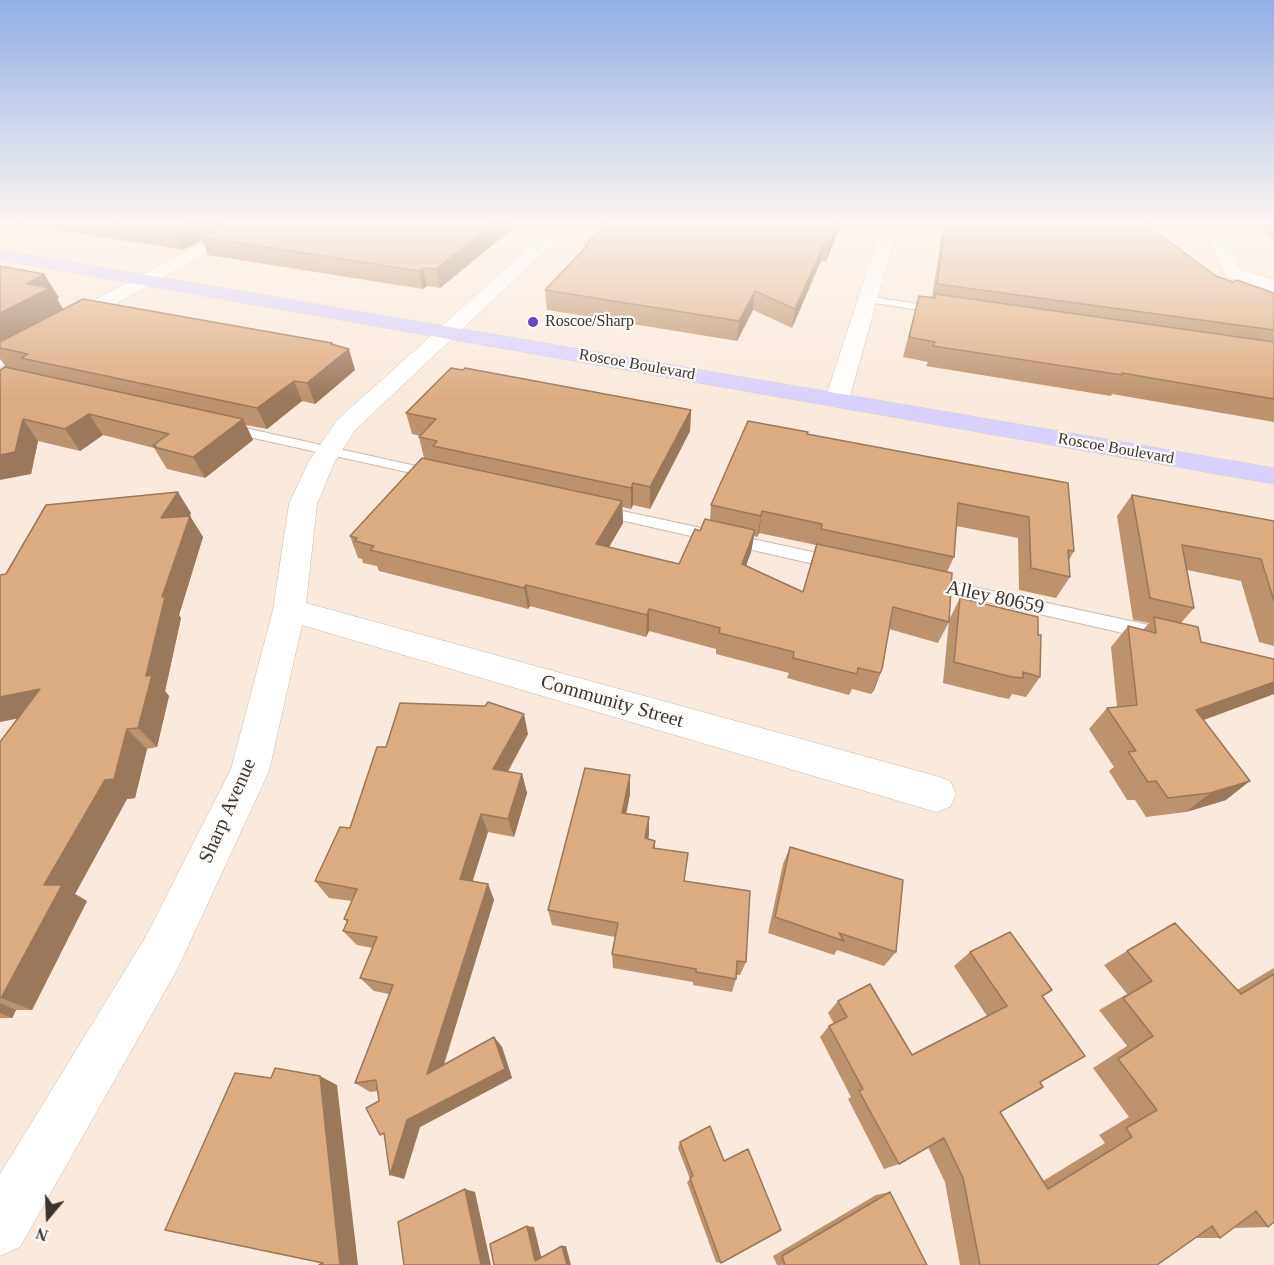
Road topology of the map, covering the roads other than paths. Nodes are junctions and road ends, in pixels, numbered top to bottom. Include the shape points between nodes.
1 (146, 280) joint
2 (504, 280) edge
3 (872, 280) edge
4 (1255, 280) edge
5 (1274, 286) edge
6 (866, 299) junction
7 (947, 311) edge
8 (448, 332) junction
9 (0, 359) edge
10 (837, 400) junction
11 (215, 426) edge
12 (328, 451) junction
13 (1274, 476) edge
14 (449, 478) edge
15 (588, 508) edge
16 (856, 568) edge
17 (914, 580) edge
18 (289, 610) junction
19 (1169, 637) edge
20 (936, 794) dead end
21 (0, 1227) edge

1 - 8 main road, Roscoe Boulevard
1 - 9 street
2 - 8 street, Sharp Avenue
3 - 6 street
4 - 5 street
6 - 7 lane
6 - 10 street
8 - 10 main road, Roscoe Boulevard
8 - 12 street, Sharp Avenue via 346,425
10 - 13 main road, Roscoe Boulevard
11 - 12 lane
12 - 14 lane
12 - 18 street, Sharp Avenue via 303,504
15 - 16 lane
17 - 19 lane, Alley 80659
18 - 20 street, Community Street
18 - 21 street, Sharp Avenue via 250,771 161,954

